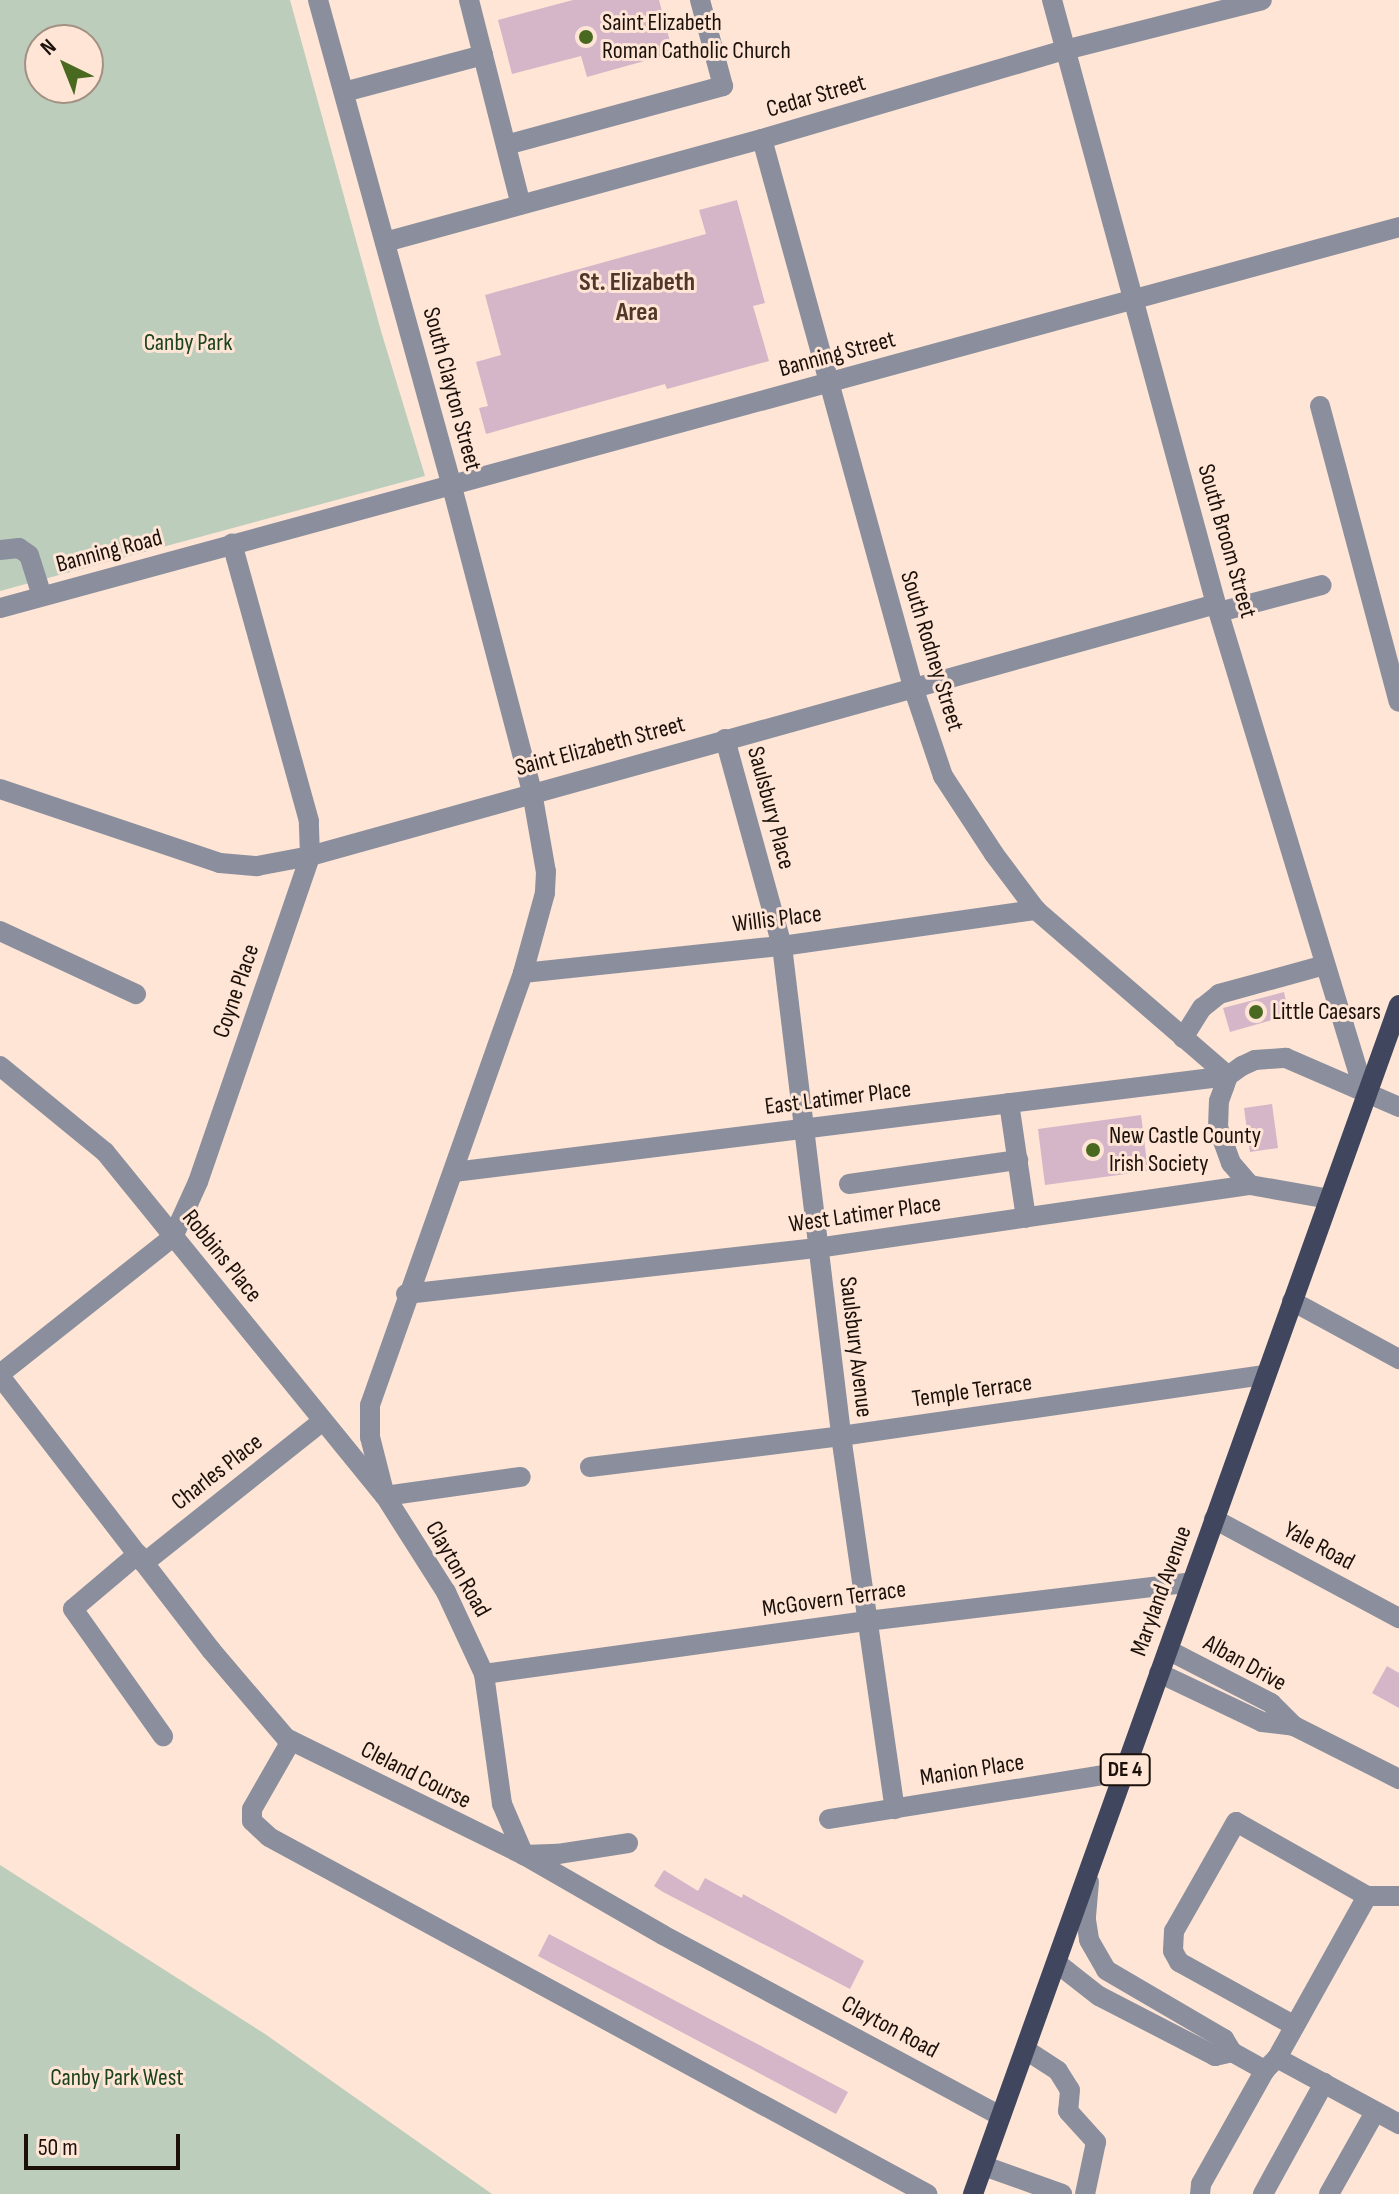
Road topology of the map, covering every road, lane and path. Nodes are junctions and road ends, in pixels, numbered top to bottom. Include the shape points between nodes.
1 (318, 0) edge
2 (469, 0) edge
3 (700, 0) edge
4 (1052, 0) edge
5 (1262, 0) edge
6 (1065, 50) junction
7 (483, 55) junction
8 (344, 92) junction
9 (762, 139) junction
10 (506, 145) junction
11 (521, 205) junction
12 (1399, 227) edge
13 (385, 242) junction
14 (1134, 299) junction
15 (829, 383) junction
16 (1320, 406) dead end
17 (451, 483) junction
18 (287, 529) joint
19 (232, 544) junction
20 (0, 550) edge
21 (1322, 585) dead end
22 (42, 596) junction
23 (0, 608) edge
24 (1218, 608) junction
25 (913, 687) junction
26 (1399, 702) edge
27 (725, 739) junction
28 (0, 789) edge
29 (532, 792) junction
30 (310, 856) junction
31 (767, 891) joint
32 (1036, 910) junction
33 (0, 931) edge
34 (782, 946) junction
35 (1325, 965) junction
36 (523, 973) junction
37 (136, 994) dead end
38 (1399, 1005) edge
39 (1183, 1038) junction
40 (0, 1066) edge
41 (1228, 1076) junction
42 (1368, 1091) junction
43 (1009, 1103) junction
44 (1399, 1107) edge
45 (803, 1128) junction
46 (1018, 1160) junction
47 (454, 1172) junction
48 (849, 1184) dead end
49 (1250, 1185) junction
50 (1329, 1199) junction
51 (1026, 1218) junction
52 (173, 1237) junction
53 (817, 1248) junction
54 (406, 1294) junction
55 (1292, 1301) junction
56 (1399, 1359) edge
57 (0, 1375) edge
58 (1265, 1375) junction
59 (321, 1422) junction
60 (841, 1436) junction
61 (590, 1467) dead end
62 (521, 1477) dead end
63 (385, 1496) junction
64 (1214, 1519) junction
65 (141, 1558) junction
66 (1192, 1582) junction
67 (1399, 1618) edge
68 (867, 1621) junction
69 (1168, 1650) junction
70 (1159, 1673) junction
71 (484, 1674) junction
72 (1294, 1726) junction
73 (163, 1736) dead end
74 (289, 1739) junction
75 (1124, 1772) junction
76 (1399, 1779) edge
77 (895, 1809) junction
78 (829, 1819) dead end
79 (628, 1843) dead end
80 (524, 1855) junction
81 (1090, 1867) junction
82 (1367, 1896) junction
83 (1399, 1896) edge
84 (1058, 1964) junction
85 (1295, 2026) junction
86 (1026, 2050) junction
87 (1232, 2052) junction
88 (1271, 2064) junction
89 (1324, 2083) junction
90 (1375, 2112) junction
91 (1001, 2116) junction
92 (1399, 2124) edge
93 (984, 2166) junction
94 (927, 2194) edge
95 (973, 2194) edge
96 (1062, 2194) edge
97 (1085, 2194) edge
98 (1200, 2194) edge
99 (1263, 2194) edge
100 (1329, 2194) edge

1 - 8 street, South Clayton Street
2 - 7 street
3 - 10 street via 723,86
4 - 6 street, South Broom Street
5 - 6 street, Cedar Street
6 - 9 street, Cedar Street
6 - 14 street, South Broom Street
7 - 8 street
7 - 10 street
8 - 13 street, South Clayton Street
9 - 11 street, Cedar Street
9 - 15 street, South Rodney Street
10 - 11 street
11 - 13 street, Cedar Street
12 - 14 street, Banning Street
13 - 17 street, South Clayton Street
14 - 15 street, Banning Street
14 - 24 street, South Broom Street
15 - 17 street, Banning Street
15 - 25 street, South Rodney Street
16 - 26 street
17 - 18 street, Banning Street
17 - 29 street, South Clayton Street
18 - 19 street, Banning Road
19 - 22 street, Banning Road
19 - 30 street, Coyne Place via 309,821
20 - 22 street via 19,548 29,555
21 - 24 street, Saint Elizabeth Street
22 - 23 street, Banning Road
24 - 25 street, Saint Elizabeth Street
24 - 35 street, South Broom Street
25 - 27 street, Saint Elizabeth Street
25 - 32 street, South Rodney Street via 943,776
27 - 29 street, Saint Elizabeth Street
27 - 31 street, Saulsbury Place
28 - 30 street, Saint Elizabeth Street via 220,863 257,866
29 - 30 street, Saint Elizabeth Street
29 - 36 street, Clayton Road via 545,893
30 - 52 street, Coyne Place via 198,1182
31 - 34 street, Saulsbury Avenue
32 - 34 street, Willis Place
32 - 39 street, South Rodney Street
33 - 37 street
34 - 36 street, Willis Place
34 - 45 street, Saulsbury Avenue
35 - 39 street via 1219,994 1202,1008
35 - 42 street, South Broom Street
36 - 47 street, Clayton Road
38 - 42 main road, Maryland Avenue / DE 4
39 - 41 street, South Rodney Street
40 - 52 street, Robbins Place via 105,1152
41 - 42 street via 1255,1060 1286,1058
41 - 43 street, East Latimer Place
41 - 49 street via 1219,1101 1218,1128 1231,1163
42 - 44 street
42 - 50 main road, Maryland Avenue / DE 4
43 - 45 street, East Latimer Place
43 - 46 street
45 - 47 street, East Latimer Place
45 - 53 street, Saulsbury Avenue
46 - 48 street
46 - 51 street
47 - 54 street, Clayton Road
49 - 50 street, West Latimer Place
49 - 51 street, West Latimer Place
50 - 55 main road, Maryland Avenue / DE 4
51 - 53 street, West Latimer Place
52 - 57 street, Coyne Place
52 - 59 street, Robbins Place
53 - 54 street, West Latimer Place
53 - 60 street, Saulsbury Avenue
54 - 63 street, Clayton Road via 370,1405 370,1437
55 - 56 street
55 - 58 main road, Maryland Avenue / DE 4
57 - 65 street
58 - 60 street, Temple Terrace
58 - 64 main road, Maryland Avenue / DE 4
59 - 63 street, Robbins Place
59 - 65 street, Charles Place
60 - 61 street, Temple Terrace
60 - 68 street, Saulsbury Avenue
62 - 63 street
63 - 71 street, Clayton Road via 446,1592
64 - 66 main road, Maryland Avenue / DE 4
64 - 67 street, Yale Road
65 - 73 street, Charles Place via 73,1609
65 - 74 street via 211,1650
66 - 68 street, McGovern Terrace
66 - 69 main road, Maryland Avenue / DE 4
68 - 71 street, McGovern Terrace
68 - 77 street, Saulsbury Avenue
69 - 70 main road, Maryland Avenue / DE 4
69 - 72 street, Alban Drive via 1271,1703
70 - 72 street, Alban Drive via 1262,1722
70 - 75 main road, Maryland Avenue / DE 4
71 - 80 street, Clayton Road via 502,1804
72 - 76 street, Alban Drive
74 - 80 street, Cleland Course
74 - 94 street via 252,1809 252,1821 269,1837
75 - 77 street, Manion Place
75 - 81 main road, Maryland Avenue / DE 4
77 - 78 street, Manion Place
79 - 80 street
80 - 91 street, Clayton Road
81 - 84 main road, Maryland Avenue / DE 4
81 - 87 street via 1089,1940 1106,1970 1224,2039
82 - 83 street
82 - 85 street
82 - 85 street via 1236,1822 1174,1931 1173,1951 1179,1962
84 - 86 main road, Maryland Avenue / DE 4
84 - 87 street via 1099,1996 1189,2043 1215,2056
85 - 88 street
86 - 91 main road, Maryland Avenue / DE 4
86 - 97 street via 1058,2071 1070,2090 1068,2111 1096,2142
87 - 88 street
88 - 89 street
88 - 98 street
89 - 90 street
89 - 99 street
90 - 92 street
90 - 100 street
91 - 93 main road, Maryland Avenue / DE 4
93 - 95 main road, Maryland Avenue / DE 4
93 - 96 street

